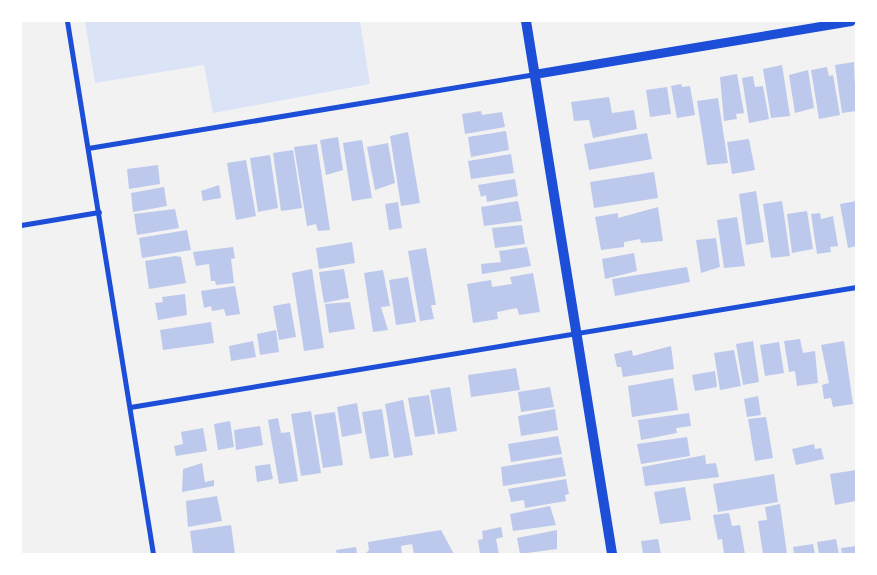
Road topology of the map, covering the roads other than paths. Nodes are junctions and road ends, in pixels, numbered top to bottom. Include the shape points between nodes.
1 (67, 21) edge
2 (526, 21) edge
3 (851, 21) edge
4 (534, 74) junction
5 (88, 148) junction
6 (98, 212) junction
7 (21, 224) edge
8 (856, 287) edge
9 (576, 333) junction
10 (130, 407) junction
11 (153, 554) edge
12 (612, 554) edge

1 - 5 street
2 - 4 main road
3 - 4 street
4 - 5 street
4 - 9 main road
5 - 6 street
6 - 7 street
6 - 10 street
8 - 9 street
9 - 10 street
9 - 12 main road
10 - 11 street

